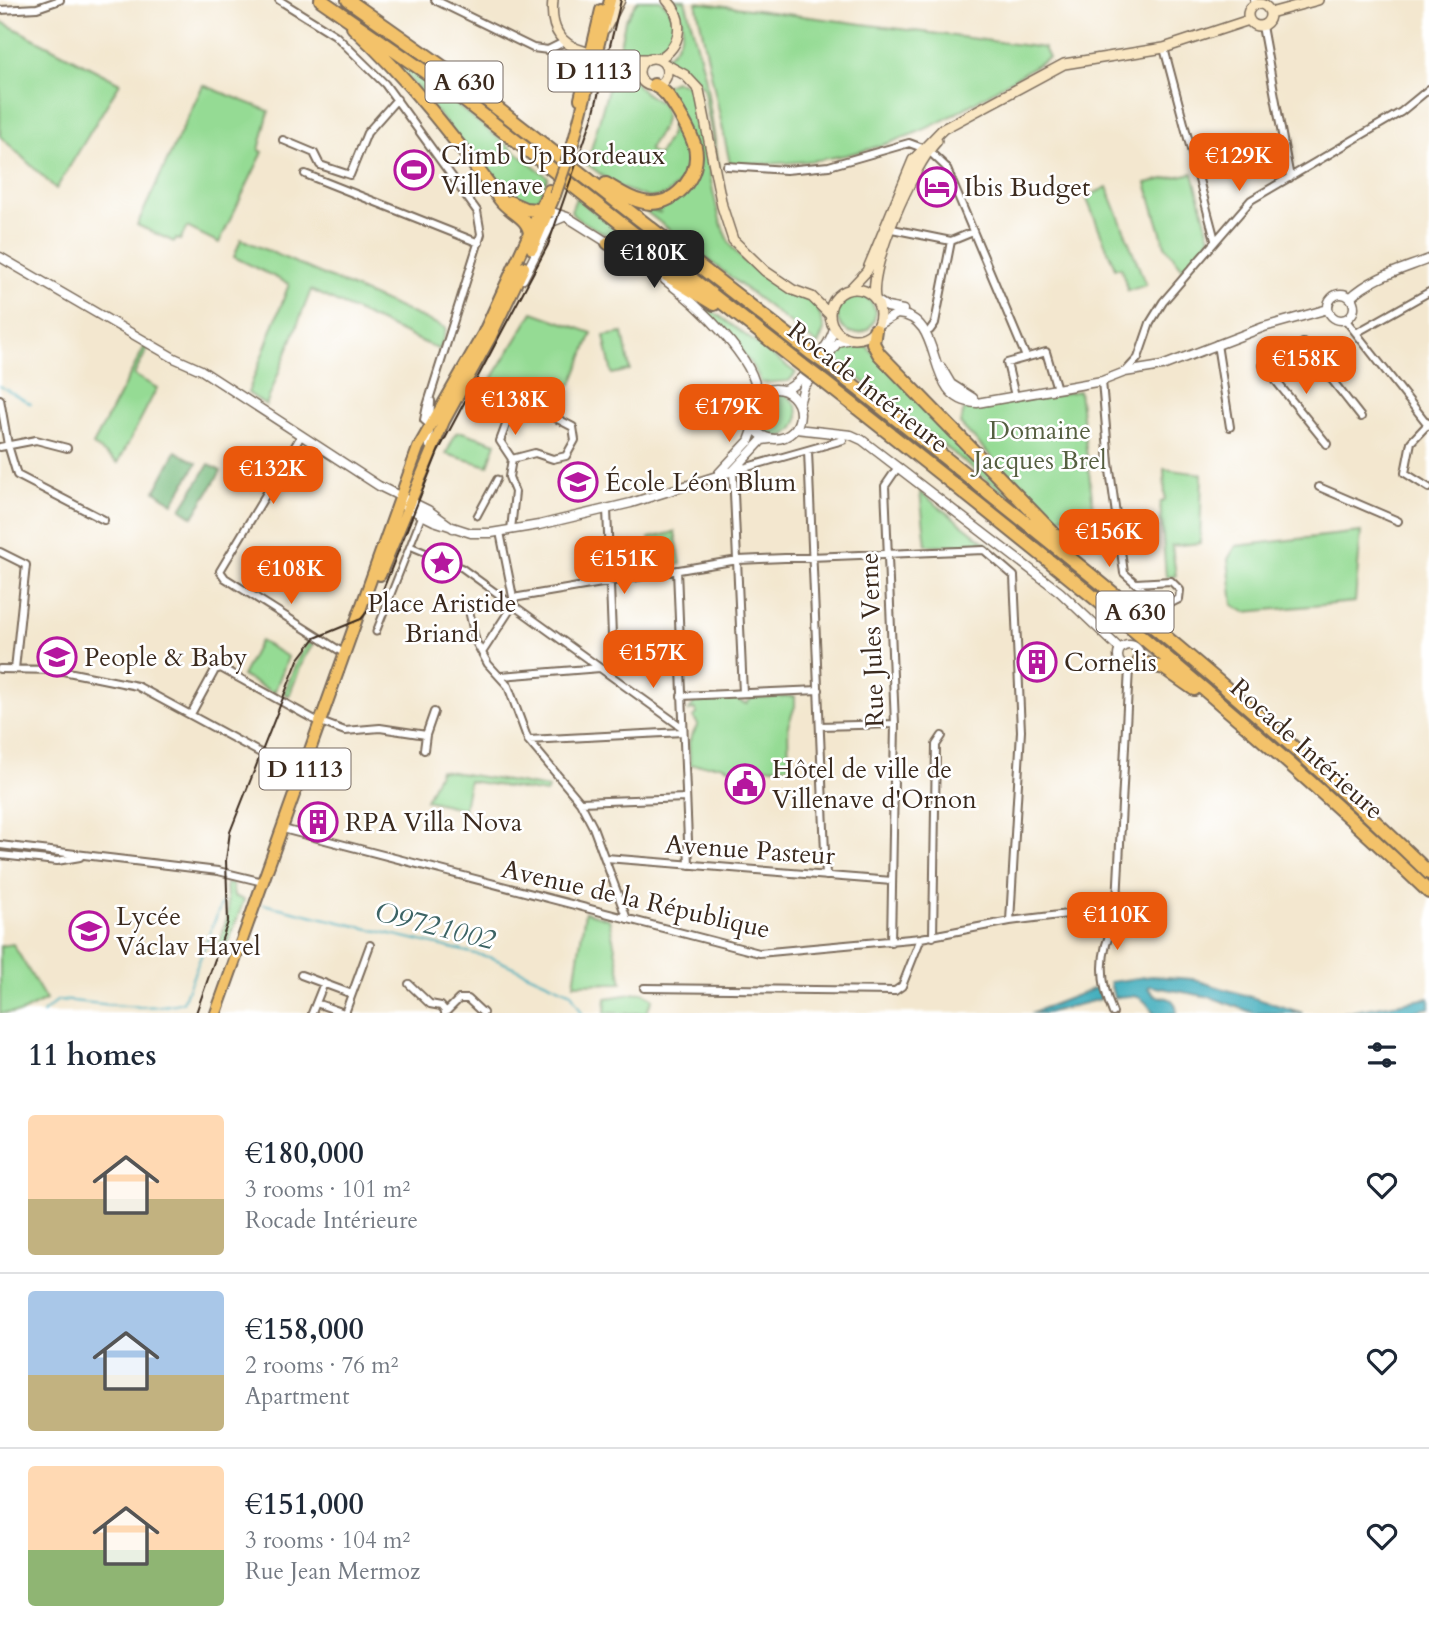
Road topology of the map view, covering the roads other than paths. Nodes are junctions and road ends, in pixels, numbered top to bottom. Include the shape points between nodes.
1 (60, 0) edge
2 (279, 0) edge
3 (348, 0) edge
4 (435, 0) edge
5 (553, 0) edge
6 (603, 0) edge
7 (610, 0) edge
8 (620, 0) edge
9 (667, 0) edge
10 (1318, 0) edge
11 (324, 2) edge
12 (1254, 3) edge
13 (0, 10) edge
14 (1270, 13) junction
15 (1249, 20) junction
16 (1262, 26) junction
17 (603, 36) junction
18 (564, 42) junction
19 (1164, 48) junction
20 (584, 51) tunnel mouth
21 (647, 59) junction
22 (661, 62) junction
23 (640, 76) junction
24 (691, 80) junction
25 (658, 84) junction
26 (1429, 89) edge
27 (397, 99) junction
28 (571, 138) junction
29 (283, 140) dead end
30 (925, 149) junction
31 (727, 166) dead end
32 (577, 169) junction
33 (305, 174) dead end
34 (1290, 178) junction
35 (491, 187) junction
36 (545, 211) junction
37 (567, 216) junction
38 (892, 229) junction
39 (973, 232) junction
40 (530, 234) junction
41 (1215, 240) junction
42 (951, 241) junction
43 (479, 243) junction
44 (608, 243) junction
45 (0, 257) edge
46 (1428, 262) edge
47 (845, 291) junction
48 (1429, 292) edge
49 (812, 297) junction
50 (1350, 298) junction
51 (876, 299) junction
52 (508, 302) junction
53 (1328, 309) junction
54 (830, 315) junction
55 (1345, 319) junction
56 (834, 327) junction
57 (877, 327) junction
58 (930, 330) junction
59 (1356, 333) junction
60 (851, 339) junction
61 (1303, 343) dead end
62 (1217, 344) junction
63 (1026, 357) junction
64 (1264, 365) dead end
65 (803, 366) junction
66 (1125, 372) junction
67 (1102, 381) junction
68 (1057, 389) junction
69 (783, 390) junction
70 (1015, 396) junction
71 (0, 399) edge
72 (755, 399) junction
73 (987, 401) junction
74 (800, 407) junction
75 (1362, 417) dead end
76 (442, 424) junction
77 (1429, 424) edge
78 (430, 425) junction
79 (754, 427) junction
80 (1230, 427) dead end
81 (796, 429) junction
82 (818, 432) junction
83 (301, 436) junction
84 (770, 439) junction
85 (843, 440) dead end
86 (1327, 443) dead end
87 (4, 446) edge
88 (818, 446) junction
89 (67, 448) dead end
90 (807, 452) junction
91 (512, 459) junction
92 (898, 467) junction
93 (733, 471) junction
94 (716, 476) junction
95 (419, 477) junction
96 (497, 479) dead end
97 (1319, 487) dead end
98 (1429, 488) edge
99 (404, 502) junction
100 (607, 509) junction
101 (477, 516) dead end
102 (421, 518) dead end
103 (104, 520) dead end
104 (1398, 521) dead end
105 (511, 530) junction
106 (500, 532) junction
107 (410, 546) junction
108 (0, 552) edge
109 (888, 554) junction
110 (813, 556) junction
111 (738, 560) junction
112 (677, 570) junction
113 (610, 581) junction
114 (1136, 583) junction
115 (515, 604) junction
116 (468, 606) dead end
117 (1142, 617) junction
118 (376, 632) dead end
119 (1120, 649) junction
120 (483, 651) junction
121 (346, 655) junction
122 (1134, 665) junction
123 (600, 668) junction
124 (0, 669) edge
125 (15, 669) junction
126 (607, 673) junction
127 (501, 676) junction
128 (819, 690) junction
129 (743, 693) junction
130 (681, 696) junction
131 (433, 712) dead end
132 (191, 714) junction
133 (1240, 719) junction
134 (322, 723) junction
135 (895, 723) junction
136 (820, 726) junction
137 (683, 730) junction
138 (426, 735) junction
139 (942, 736) dead end
140 (528, 740) junction
141 (424, 750) dead end
142 (302, 776) junction
143 (686, 798) junction
144 (580, 802) junction
145 (283, 829) junction
146 (0, 845) edge
147 (0, 855) edge
148 (86, 856) junction
149 (606, 858) junction
150 (689, 865) junction
151 (1429, 873) edge
152 (827, 876) junction
153 (892, 881) junction
154 (263, 882) junction
155 (1429, 892) edge
156 (1117, 902) junction
157 (1109, 909) junction
158 (627, 919) junction
159 (1010, 921) junction
160 (1115, 922) junction
161 (933, 936) junction
162 (921, 939) junction
163 (891, 942) junction
164 (370, 945) dead end
165 (300, 975) dead end
166 (324, 983) junction
167 (409, 984) dead end
168 (644, 988) dead end
169 (352, 994) junction
170 (316, 1003) junction
171 (445, 1012) edge
172 (216, 1013) edge
173 (312, 1013) edge
174 (344, 1013) edge
175 (483, 1013) edge
176 (1113, 1013) edge

1 - 13 street via 37,8
2 - 27 street via 335,35
3 - 32 highway, A 630
4 - 18 street via 533,48 548,50
5 - 18 main road via 553,24
6 - 28 main road, D 1113
7 - 17 main road, D 1113
8 - 17 main road
9 - 22 main road via 678,18 679,33
10 - 14 main road
11 - 35 highway via 402,76
11 - 65 highway, Rocade Intérieure / A 630 via 447,87
12 - 14 main road
12 - 15 main road
14 - 16 main road
15 - 16 main road
15 - 19 main road
16 - 34 street
17 - 28 main road, D 1113
18 - 20 main road
19 - 30 main road via 1054,68 953,125
19 - 41 street
21 - 22 main road
21 - 23 main road
21 - 23 main road via 617,59
22 - 24 main road
22 - 25 main road via 667,73
23 - 25 main road via 646,83
24 - 25 main road via 675,77
24 - 49 main road via 701,95 724,218 733,240 765,271
25 - 32 highway via 695,147 695,168 685,186 670,198 641,201
26 - 34 street via 1401,112
27 - 29 street via 367,133 350,175 320,165 314,153
27 - 43 street via 477,211 482,224
28 - 36 main road, D 1113
30 - 31 street via 909,143 844,164 786,170
30 - 38 main road
30 - 39 street via 946,167
30 - 47 main road via 907,170 867,271
32 - 117 highway, A 630, bridge
33 - 43 street
34 - 41 street via 1251,200
35 - 36 highway via 517,206
35 - 40 highway via 502,203 527,223
36 - 37 street
36 - 40 main road, D 1113
36 - 52 main road, D 1113
37 - 44 street
37 - 52 street via 552,222
38 - 42 street
38 - 51 main road via 874,275
39 - 42 street
39 - 63 street
40 - 78 main road, D 1113 via 477,345
41 - 66 street via 1155,313 1138,358
42 - 58 street
43 - 78 street via 424,420
44 - 65 highway via 697,292
44 - 72 street via 672,285 712,322 753,374
45 - 83 street via 201,370
46 - 50 street via 1378,279
47 - 49 main road
47 - 51 main road via 864,290
47 - 54 main road
48 - 59 street
49 - 54 main road
50 - 53 street via 1335,296
50 - 55 street via 1354,309
51 - 57 main road via 881,316
51 - 58 street via 915,315
52 - 76 main road, D 1113
53 - 55 street via 1334,318
53 - 62 street
54 - 56 main road
55 - 59 street
56 - 60 main road
56 - 69 street via 833,337 798,382
57 - 60 main road via 864,338
57 - 73 street via 897,314 912,319 926,333 947,388 970,402
57 - 117 highway via 873,343 878,354 1058,539
58 - 73 street via 951,384 965,395
59 - 77 street
60 - 74 street via 835,345 804,387
61 - 75 street
62 - 66 street via 1162,366
62 - 80 street
63 - 68 street via 1046,352
63 - 70 street via 1007,363
64 - 86 street
65 - 133 highway, Rocade Intérieure / A 630, bridge via 1034,546
66 - 67 street
67 - 68 street
67 - 114 street via 1120,556 1124,573
68 - 70 street
69 - 72 street via 765,391
69 - 74 street
70 - 73 street
71 - 87 street
72 - 79 street via 750,416
74 - 81 street
74 - 82 street
76 - 78 street
76 - 95 main road, D 1113
77 - 98 street via 1411,442 1405,473
78 - 95 street via 430,443
78 - 99 main road, D 1113
79 - 84 street
79 - 94 street via 749,441
81 - 82 street
81 - 84 street via 784,438
82 - 88 street
82 - 92 street via 851,435
83 - 99 street
83 - 121 street via 220,571
84 - 93 street via 762,440
85 - 88 street
87 - 89 street via 36,440
87 - 103 street via 23,480
88 - 90 street
90 - 93 street
90 - 110 street
91 - 91 street via 500,441 513,405 573,427 575,440 566,456 553,459 535,453
91 - 105 street
92 - 109 street, Rue Jules Verne via 885,486
92 - 119 street via 1060,592
93 - 94 street
93 - 111 street
94 - 100 street
95 - 99 main road, D 1113
96 - 101 street
97 - 104 street
99 - 106 street via 453,528
99 - 121 main road, D 1113
100 - 105 street
100 - 113 street
102 - 107 street
105 - 106 street
106 - 115 street
107 - 115 street via 462,568
107 - 118 street
108 - 125 street via 26,565
109 - 110 street
109 - 135 street, Rue Jules Verne
109 - 159 street via 984,550 1014,576 1021,723
110 - 111 street
110 - 128 street
111 - 112 street
111 - 129 street
112 - 113 street
112 - 130 street
113 - 115 street via 523,596
113 - 126 street via 613,660
114 - 114 street via 1157,602 1169,604 1179,599 1180,590 1171,581
115 - 120 street
115 - 123 street
116 - 120 street
117 - 151 highway, A 630 via 1277,732
119 - 122 street via 1119,663
119 - 122 street via 1134,646 1140,655
120 - 127 street via 488,664
121 - 134 main road, D 1113
122 - 133 highway via 1164,668
122 - 156 street
123 - 126 street
123 - 127 street
124 - 125 street
125 - 132 street via 58,670 116,680
126 - 137 street
127 - 140 street
128 - 129 street
128 - 136 street
129 - 130 street
130 - 137 street
131 - 138 street
132 - 134 street via 215,670 221,668
132 - 142 street
133 - 155 highway, Rocade Intérieure / A 630
134 - 138 street via 345,731 380,728
134 - 142 main road, D 1113
135 - 136 street
135 - 153 street, Rue Jules Verne
136 - 152 street
137 - 140 street
137 - 143 street
138 - 141 street
139 - 161 street via 936,745
140 - 144 street
142 - 145 main road, D 1113
143 - 144 street
143 - 150 street
144 - 149 street
145 - 154 main road, D 1113
145 - 158 street, Avenue de la République
146 - 148 street
147 - 148 street via 57,861
148 - 154 street via 218,871
149 - 150 street, Avenue Pasteur
149 - 158 street
150 - 152 street, Avenue Pasteur
152 - 153 street, Avenue Pasteur
153 - 163 street, Rue Jules Verne
154 - 172 main road, D 1113
156 - 157 street
156 - 160 street via 1129,911 1125,920
157 - 159 street, Avenue de la République
157 - 160 street
158 - 163 street, Avenue de la République via 759,953
159 - 161 street, Avenue de la République
160 - 176 street via 1102,957
161 - 162 street, Avenue de la République
162 - 163 street, Avenue de la République
162 - 168 street via 902,986 895,991
164 - 169 street
165 - 166 street
166 - 169 street
166 - 170 street
167 - 171 street
169 - 174 street
170 - 173 street
170 - 174 street
171 - 175 street via 459,999 468,999

